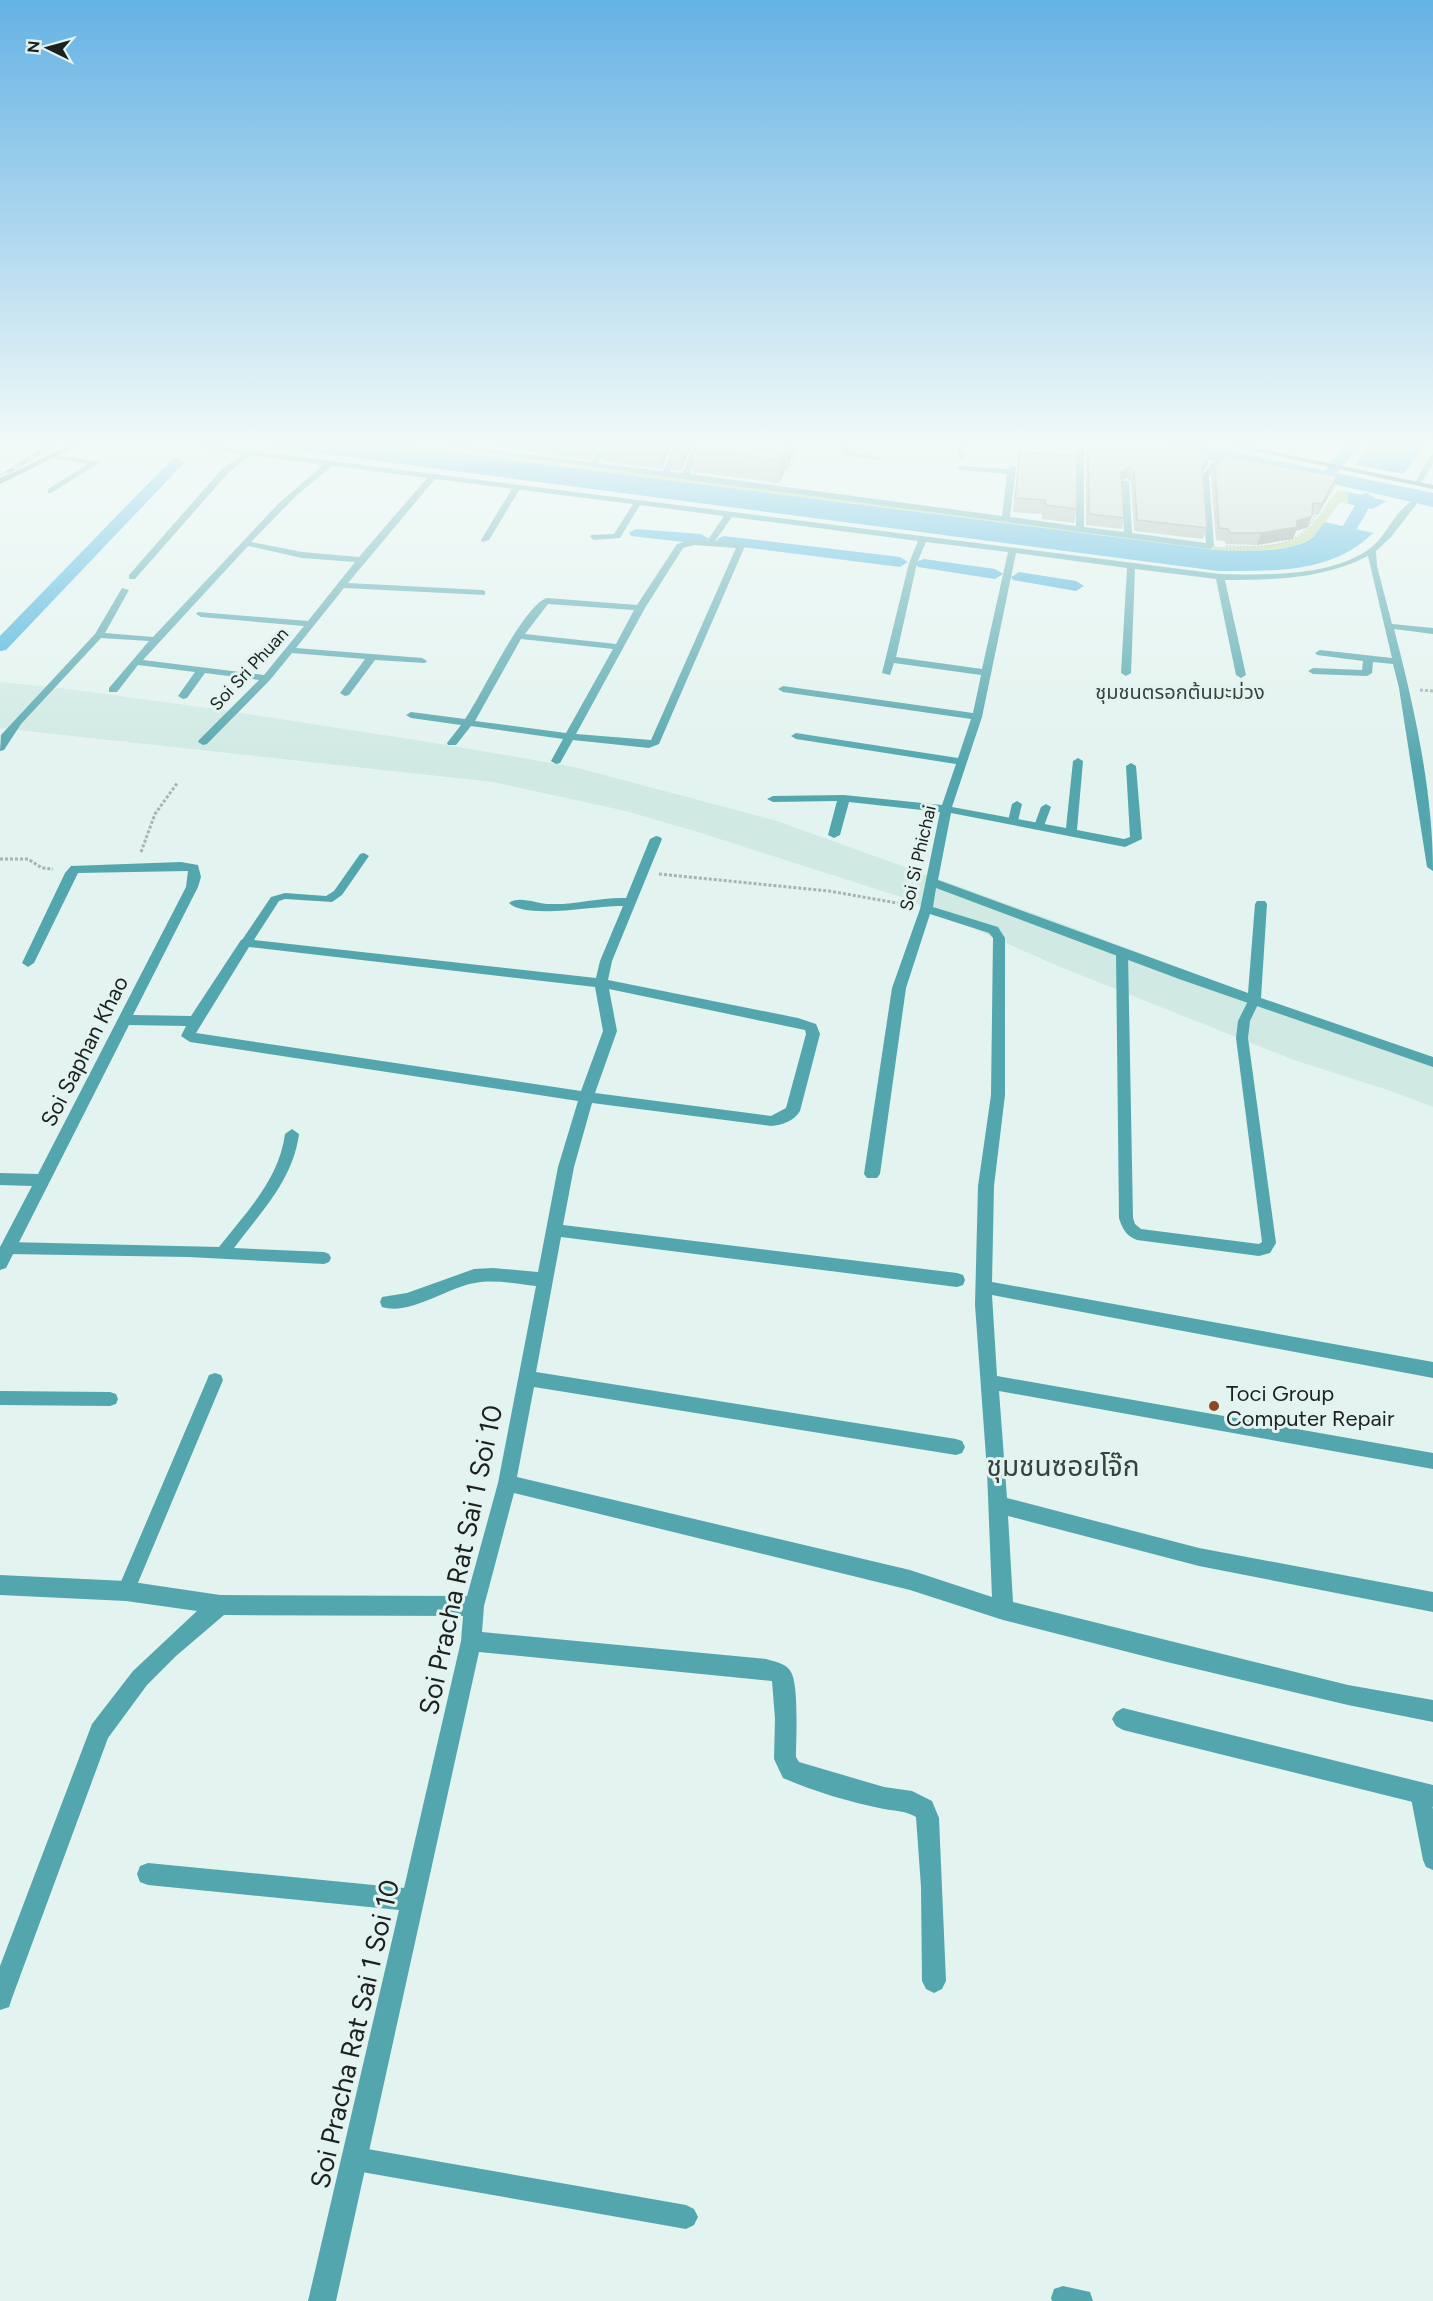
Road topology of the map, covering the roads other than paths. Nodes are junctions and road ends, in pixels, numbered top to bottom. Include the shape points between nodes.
1 (154, 551) edge
2 (238, 551) edge
3 (285, 551) edge
4 (370, 551) edge
5 (677, 551) edge
6 (739, 551) edge
7 (918, 551) edge
8 (1007, 551) edge
9 (1372, 551) joint
10 (1012, 552) junction
11 (363, 560) junction
12 (1131, 567) junction
13 (132, 577) dead end
14 (1220, 577) junction
15 (343, 585) junction
16 (125, 590) dead end
17 (482, 593) dead end
18 (640, 608) junction
19 (201, 614) dead end
20 (311, 624) junction
21 (1388, 626) junction
22 (1433, 631) edge
23 (99, 635) junction
24 (520, 636) junction
25 (149, 638) dead end
26 (618, 647) junction
27 (291, 650) junction
28 (1320, 653) dead end
29 (372, 657) junction
30 (1368, 658) junction
31 (890, 659) junction
32 (422, 661) dead end
33 (135, 662) junction
34 (1398, 662) junction
35 (202, 670) junction
36 (1313, 670) dead end
37 (887, 673) dead end
38 (1126, 673) dead end
39 (987, 674) junction
40 (1241, 675) dead end
41 (267, 678) junction
42 (783, 689) dead end
43 (112, 690) dead end
44 (345, 693) dead end
45 (183, 696) dead end
46 (411, 715) dead end
47 (977, 717) junction
48 (470, 723) junction
49 (796, 736) dead end
50 (570, 737) junction
51 (203, 742) dead end
52 (452, 743) dead end
53 (0, 748) edge
54 (556, 761) dead end
55 (1078, 761) dead end
56 (963, 762) junction
57 (1131, 766) dead end
58 (844, 798) junction
59 (773, 799) dead end
60 (1017, 804) dead end
61 (1046, 807) dead end
62 (946, 809) junction
63 (1013, 821) junction
64 (1039, 826) junction
65 (1071, 831) junction
66 (834, 835) dead end
67 (656, 839) dead end
68 (364, 856) dead end
69 (1433, 867) edge
70 (931, 882) junction
71 (631, 902) junction
72 (515, 903) dead end
73 (1261, 904) dead end
74 (926, 909) junction
75 (246, 944) junction
76 (1122, 953) junction
77 (28, 963) dead end
78 (601, 983) junction
79 (1254, 1000) junction
80 (124, 1020) junction
81 (195, 1021) junction
82 (1433, 1062) edge
83 (586, 1097) junction
84 (292, 1134) dead end
85 (872, 1173) dead end
86 (0, 1179) edge
87 (42, 1180) junction
88 (556, 1230) junction
89 (8, 1248) junction
90 (222, 1253) junction
91 (324, 1258) dead end
92 (0, 1263) edge
93 (546, 1280) junction
94 (957, 1280) dead end
95 (984, 1287) junction
96 (388, 1302) dead end
97 (1433, 1370) edge
98 (527, 1378) junction
99 (215, 1380) dead end
100 (989, 1382) junction
101 (0, 1398) edge
102 (110, 1398) dead end
103 (957, 1447) dead end
104 (1433, 1461) edge
105 (507, 1483) junction
106 (998, 1504) junction
107 (0, 1585) edge
108 (126, 1591) junction
109 (1433, 1602) edge
110 (220, 1605) junction
111 (474, 1606) junction
112 (1003, 1610) junction
113 (471, 1641) junction
114 (1433, 1711) edge
115 (1123, 1719) dead end
116 (1426, 1794) edge
117 (1433, 1860) edge
118 (148, 1874) dead end
119 (413, 1900) junction
120 (933, 1981) dead end
121 (0, 1998) edge
122 (356, 2159) junction
123 (686, 2217) dead end
124 (322, 2301) edge

1 - 13 street
2 - 33 street
3 - 11 street
4 - 11 street, Soi Sri Phuan
5 - 18 street
6 - 50 street via 655,742 643,746
7 - 31 street
8 - 10 street
9 - 14 street via 1309,572
9 - 21 street
10 - 12 street
10 - 39 street, Soi Si Phichai
11 - 15 street, Soi Sri Phuan
12 - 14 street
12 - 38 street
14 - 40 street
15 - 17 street
15 - 20 street, Soi Sri Phuan
16 - 23 street
18 - 24 street via 548,601 539,607
18 - 26 street
19 - 20 street
20 - 27 street, Soi Sri Phuan
21 - 22 street
21 - 34 street
23 - 25 street
23 - 53 street via 17,722
24 - 26 street
24 - 48 street
26 - 50 street
27 - 29 street
27 - 41 street, Soi Sri Phuan
28 - 30 street
29 - 32 street
29 - 44 street
30 - 34 street
30 - 36 street via 1365,673
31 - 37 street
31 - 39 street
33 - 35 street
33 - 43 street
34 - 69 street
35 - 41 street
35 - 45 street
39 - 47 street, Soi Si Phichai
41 - 51 street, Soi Sri Phuan
42 - 47 street
46 - 48 street
47 - 56 street, Soi Si Phichai
48 - 50 street
48 - 52 street
49 - 56 street
50 - 54 street
55 - 65 street
56 - 62 street, Soi Si Phichai
57 - 65 street via 1136,839 1125,843
58 - 59 street
58 - 62 street
58 - 66 street
60 - 63 lane
61 - 64 lane
62 - 63 street
62 - 70 street, Soi Si Phichai
63 - 64 street
64 - 65 street
67 - 71 street, Soi Pracha Rat Sai 1 Soi 10
68 - 75 lane via 338,893 328,900 285,896 275,899
70 - 74 street, Soi Si Phichai
70 - 76 street
71 - 72 street via 603,901 551,908
71 - 78 street, Soi Pracha Rat Sai 1 Soi 10
73 - 79 street
74 - 85 street, Soi Si Phichai via 899,988
74 - 95 street via 994,930 999,938 998,1095 986,1186
75 - 78 street
75 - 81 street
76 - 79 street
76 - 79 lane via 1126,1218 1137,1234 1259,1250 1269,1243 1242,1038 1244,1021
77 - 80 street, Soi Saphan Khao via 76,871 194,868 192,887
78 - 83 street, Soi Pracha Rat Sai 1 Soi 10 via 610,1031
78 - 83 street via 798,1023 811,1027 813,1034 798,1101 793,1111 779,1120
79 - 82 street
80 - 81 street
80 - 87 street, Soi Saphan Khao
81 - 83 street via 190,1037
83 - 88 street, Soi Pracha Rat Sai 1 Soi 10 via 566,1167
84 - 90 lane via 292,1147 278,1180
86 - 87 street
87 - 89 street, Soi Saphan Khao
88 - 93 street, Soi Pracha Rat Sai 1 Soi 10
88 - 94 street
89 - 90 lane
89 - 92 street, Soi Saphan Khao
90 - 91 lane
93 - 96 street via 474,1276 407,1300
93 - 98 street, Soi Pracha Rat Sai 1 Soi 10
95 - 97 street
95 - 100 street
98 - 103 street
98 - 105 street, Soi Pracha Rat Sai 1 Soi 10
99 - 108 lane
100 - 104 street
100 - 106 street
101 - 102 lane
105 - 111 street, Soi Pracha Rat Sai 1 Soi 10
105 - 112 street via 910,1580
106 - 109 street via 1199,1557
106 - 112 street
107 - 108 street
108 - 110 street
110 - 111 street
110 - 121 street via 149,1665 120,1699 100,1732
111 - 113 street, Soi Pracha Rat Sai 1 Soi 10
112 - 114 street via 1348,1695
113 - 119 street, Soi Pracha Rat Sai 1 Soi 10
113 - 120 street via 778,1673 783,1678 785,1759 791,1770 873,1795 912,1802 924,1809 928,1818 932,1887
115 - 116 street
116 - 117 lane
118 - 119 street
119 - 122 street, Soi Pracha Rat Sai 1 Soi 10
122 - 123 lane
122 - 124 street, Soi Pracha Rat Sai 1 Soi 10

